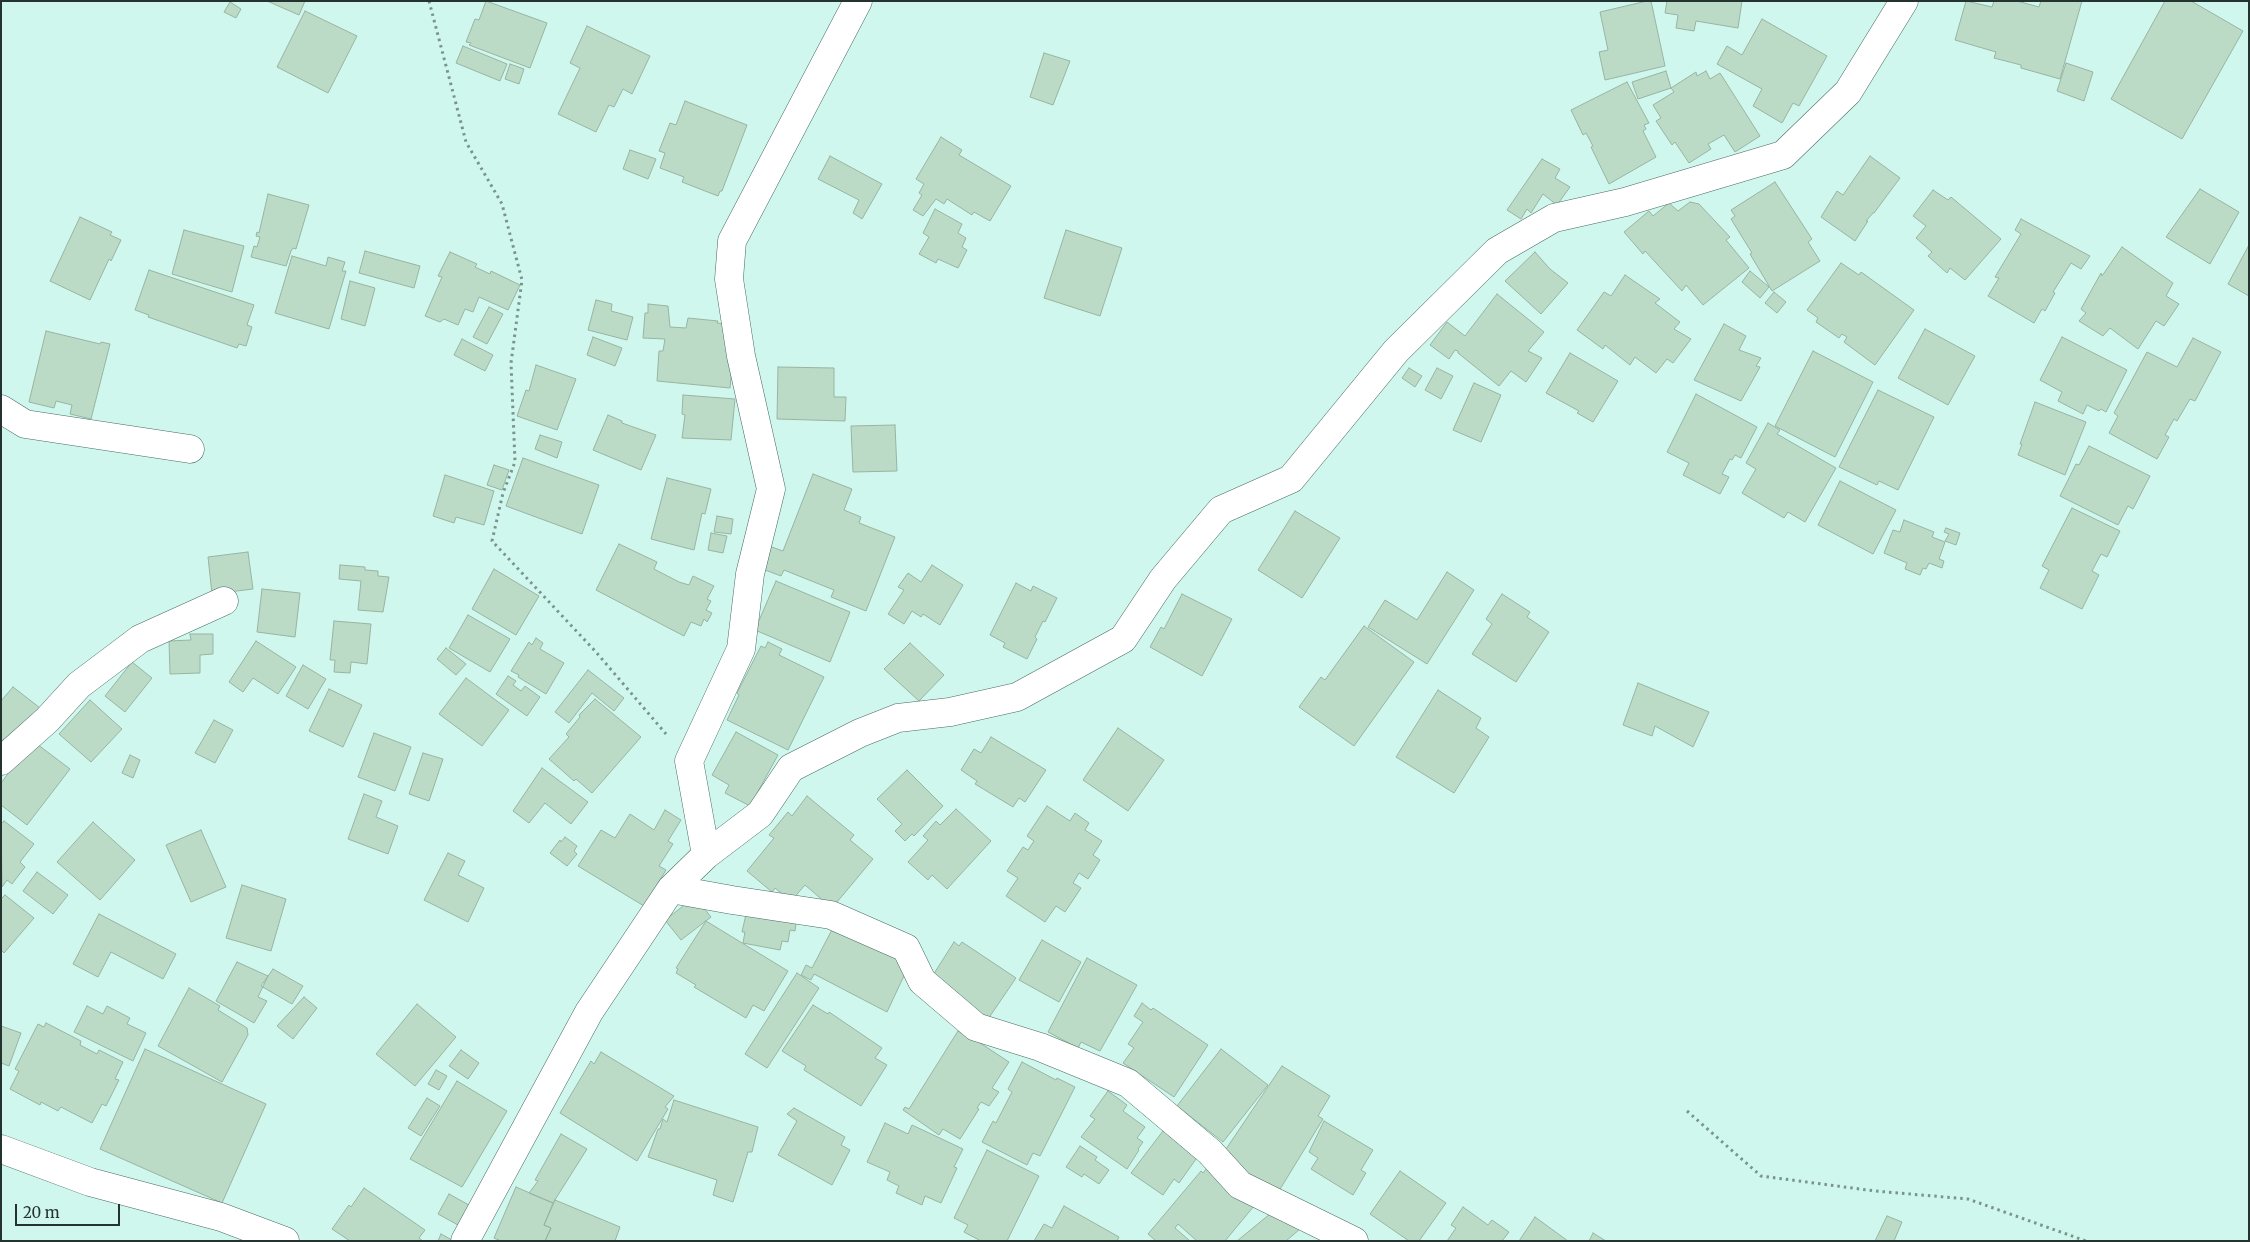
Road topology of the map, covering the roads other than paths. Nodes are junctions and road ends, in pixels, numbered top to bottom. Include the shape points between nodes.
1 (858, 1) edge
2 (1904, 1) edge
3 (1, 409) edge
4 (190, 449) dead end
5 (224, 601) dead end
6 (1, 761) edge
7 (706, 855) junction
8 (671, 889) junction
9 (1, 1149) edge
10 (285, 1241) edge
11 (465, 1241) edge
12 (1354, 1241) edge

1 - 7 street via 732,241 729,279 739,346 771,489 750,574 741,649 689,761
2 - 7 street via 1848,92 1783,155 1625,202 1554,218 1497,251 1396,352 1291,479 1221,510 1163,579 1123,639 1018,697 950,712 898,718 791,768 760,814
3 - 4 street via 25,424
5 - 6 street via 140,639 79,685 47,720
7 - 8 street
8 - 11 street via 589,1012
8 - 12 street via 831,915 906,948 922,981 976,1027 1040,1047 1128,1083 1210,1152 1240,1185
9 - 10 street via 90,1182 222,1217

